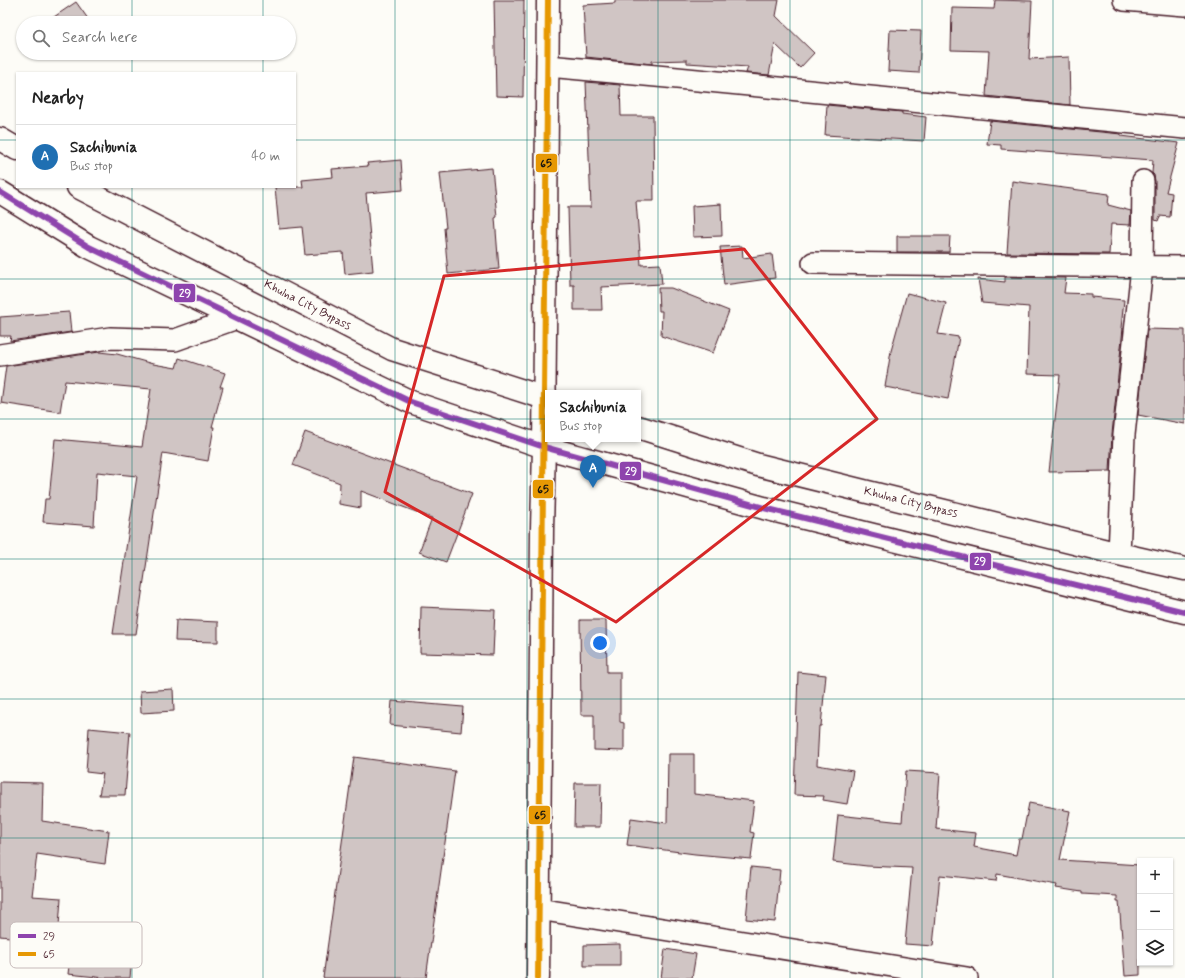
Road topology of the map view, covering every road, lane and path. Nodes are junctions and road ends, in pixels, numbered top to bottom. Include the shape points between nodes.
1 (548, 0) edge
2 (1124, 0) edge
3 (1185, 5) edge
4 (548, 66) junction
5 (1185, 128) edge
6 (0, 139) edge
7 (16, 148) edge
8 (1143, 182) dead end
9 (80, 188) edge
10 (0, 192) edge
11 (813, 263) dead end
12 (1142, 267) junction
13 (1185, 267) edge
14 (237, 318) junction
15 (0, 354) edge
16 (546, 390) edge
17 (545, 398) edge
18 (545, 422) edge
19 (641, 428) edge
20 (544, 446) junction
21 (1119, 554) junction
22 (1185, 569) edge
23 (1185, 612) edge
24 (538, 909) junction
25 (538, 978) edge
26 (967, 978) edge

1 - 4 main road
2 - 3 street
4 - 5 street
4 - 16 main road
6 - 7 main road
8 - 12 street
9 - 17 main road, Khulna City Bypass via 392,350
10 - 14 main road via 89,247
11 - 12 street
12 - 13 street
12 - 21 street via 1124,435
14 - 15 street via 175,340 110,338
14 - 20 main road via 411,402
18 - 20 main road
19 - 21 main road, Khulna City Bypass via 758,465
20 - 23 main road via 764,508
20 - 24 main road
21 - 22 main road, Khulna City Bypass
24 - 25 main road
24 - 26 street

